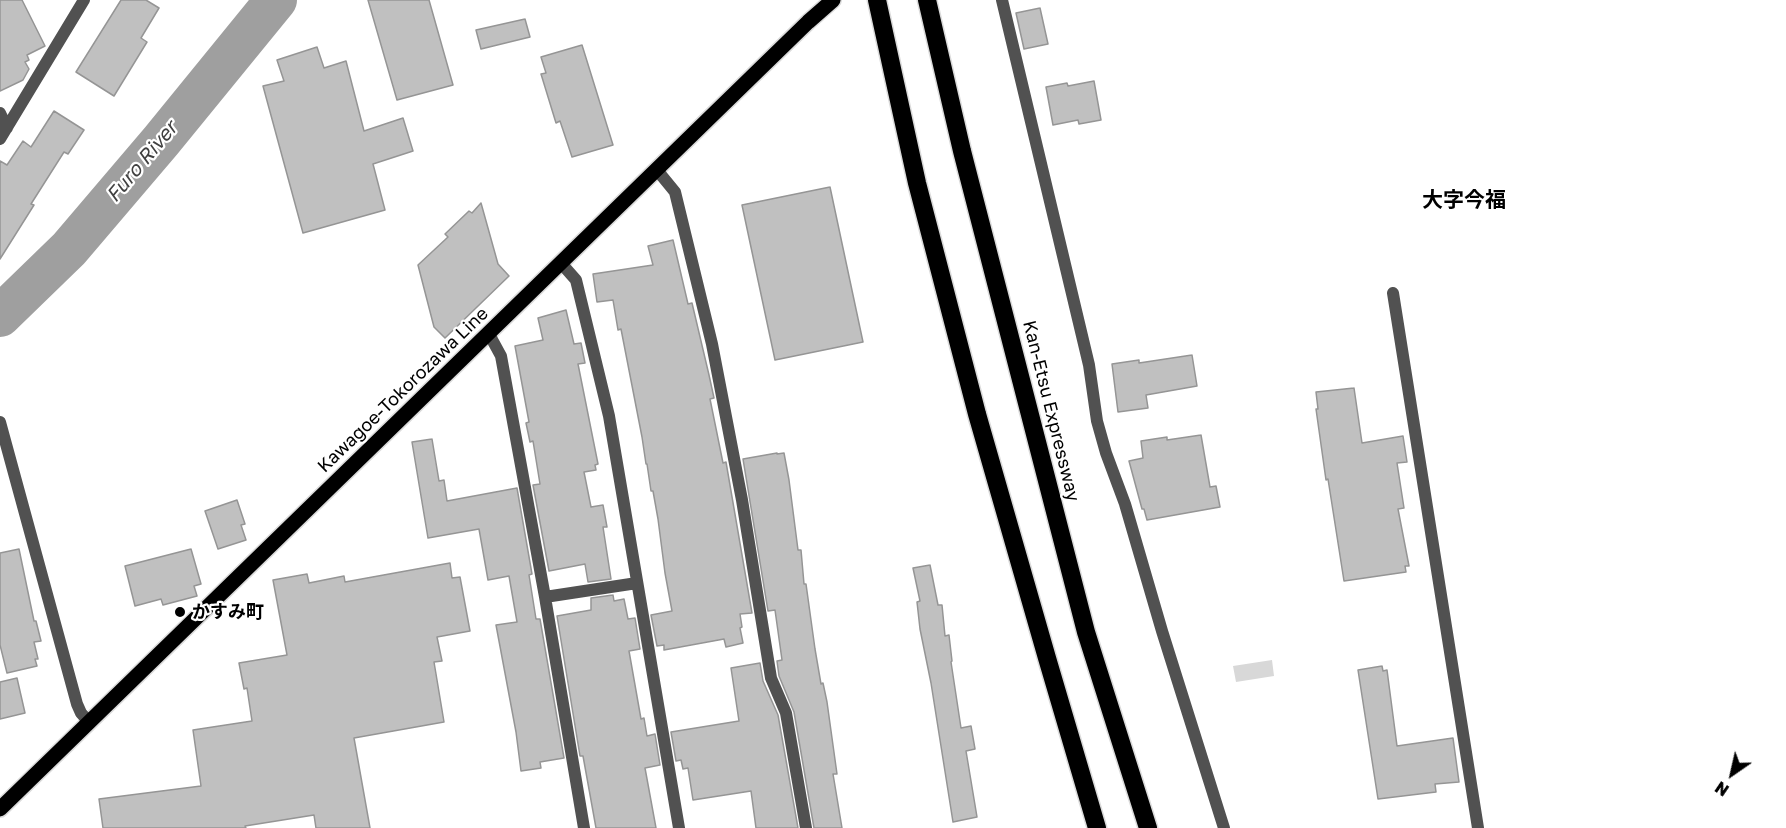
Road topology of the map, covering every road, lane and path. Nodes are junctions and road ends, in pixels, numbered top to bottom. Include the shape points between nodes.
1 (70, 0) edge
2 (84, 0) edge
3 (833, 0) edge
4 (927, 0) edge
5 (1002, 0) edge
6 (878, 5) edge
7 (76, 13) junction
8 (0, 113) edge
9 (7, 128) junction
10 (0, 139) edge
11 (657, 170) junction
12 (561, 264) junction
13 (1393, 293) dead end
14 (489, 334) junction
15 (0, 422) edge
16 (637, 583) junction
17 (546, 597) junction
18 (88, 722) junction
19 (0, 809) edge
20 (584, 828) edge
21 (679, 828) edge
22 (806, 828) edge
23 (1097, 828) edge
24 (1148, 828) edge
25 (1224, 828) edge
26 (1478, 828) edge

1 - 7 street
2 - 7 street
3 - 11 main road, Kawagoe-Tokorozawa Line
4 - 24 highway, Kan-Etsu Expressway via 1086,632
5 - 25 street via 1089,365 1100,432
6 - 23 highway via 917,183 977,414
7 - 9 street
8 - 9 street
9 - 10 street
11 - 12 main road, Kawagoe-Tokorozawa Line
11 - 22 street via 675,192 712,344 771,678 786,714
12 - 14 main road, Kawagoe-Tokorozawa Line
12 - 16 street via 576,280 607,405
13 - 26 street
14 - 17 street via 501,356
14 - 18 main road, Kawagoe-Tokorozawa Line
15 - 18 street via 77,704
16 - 17 street
16 - 21 street
17 - 20 street
18 - 19 main road, Kawagoe-Tokorozawa Line

